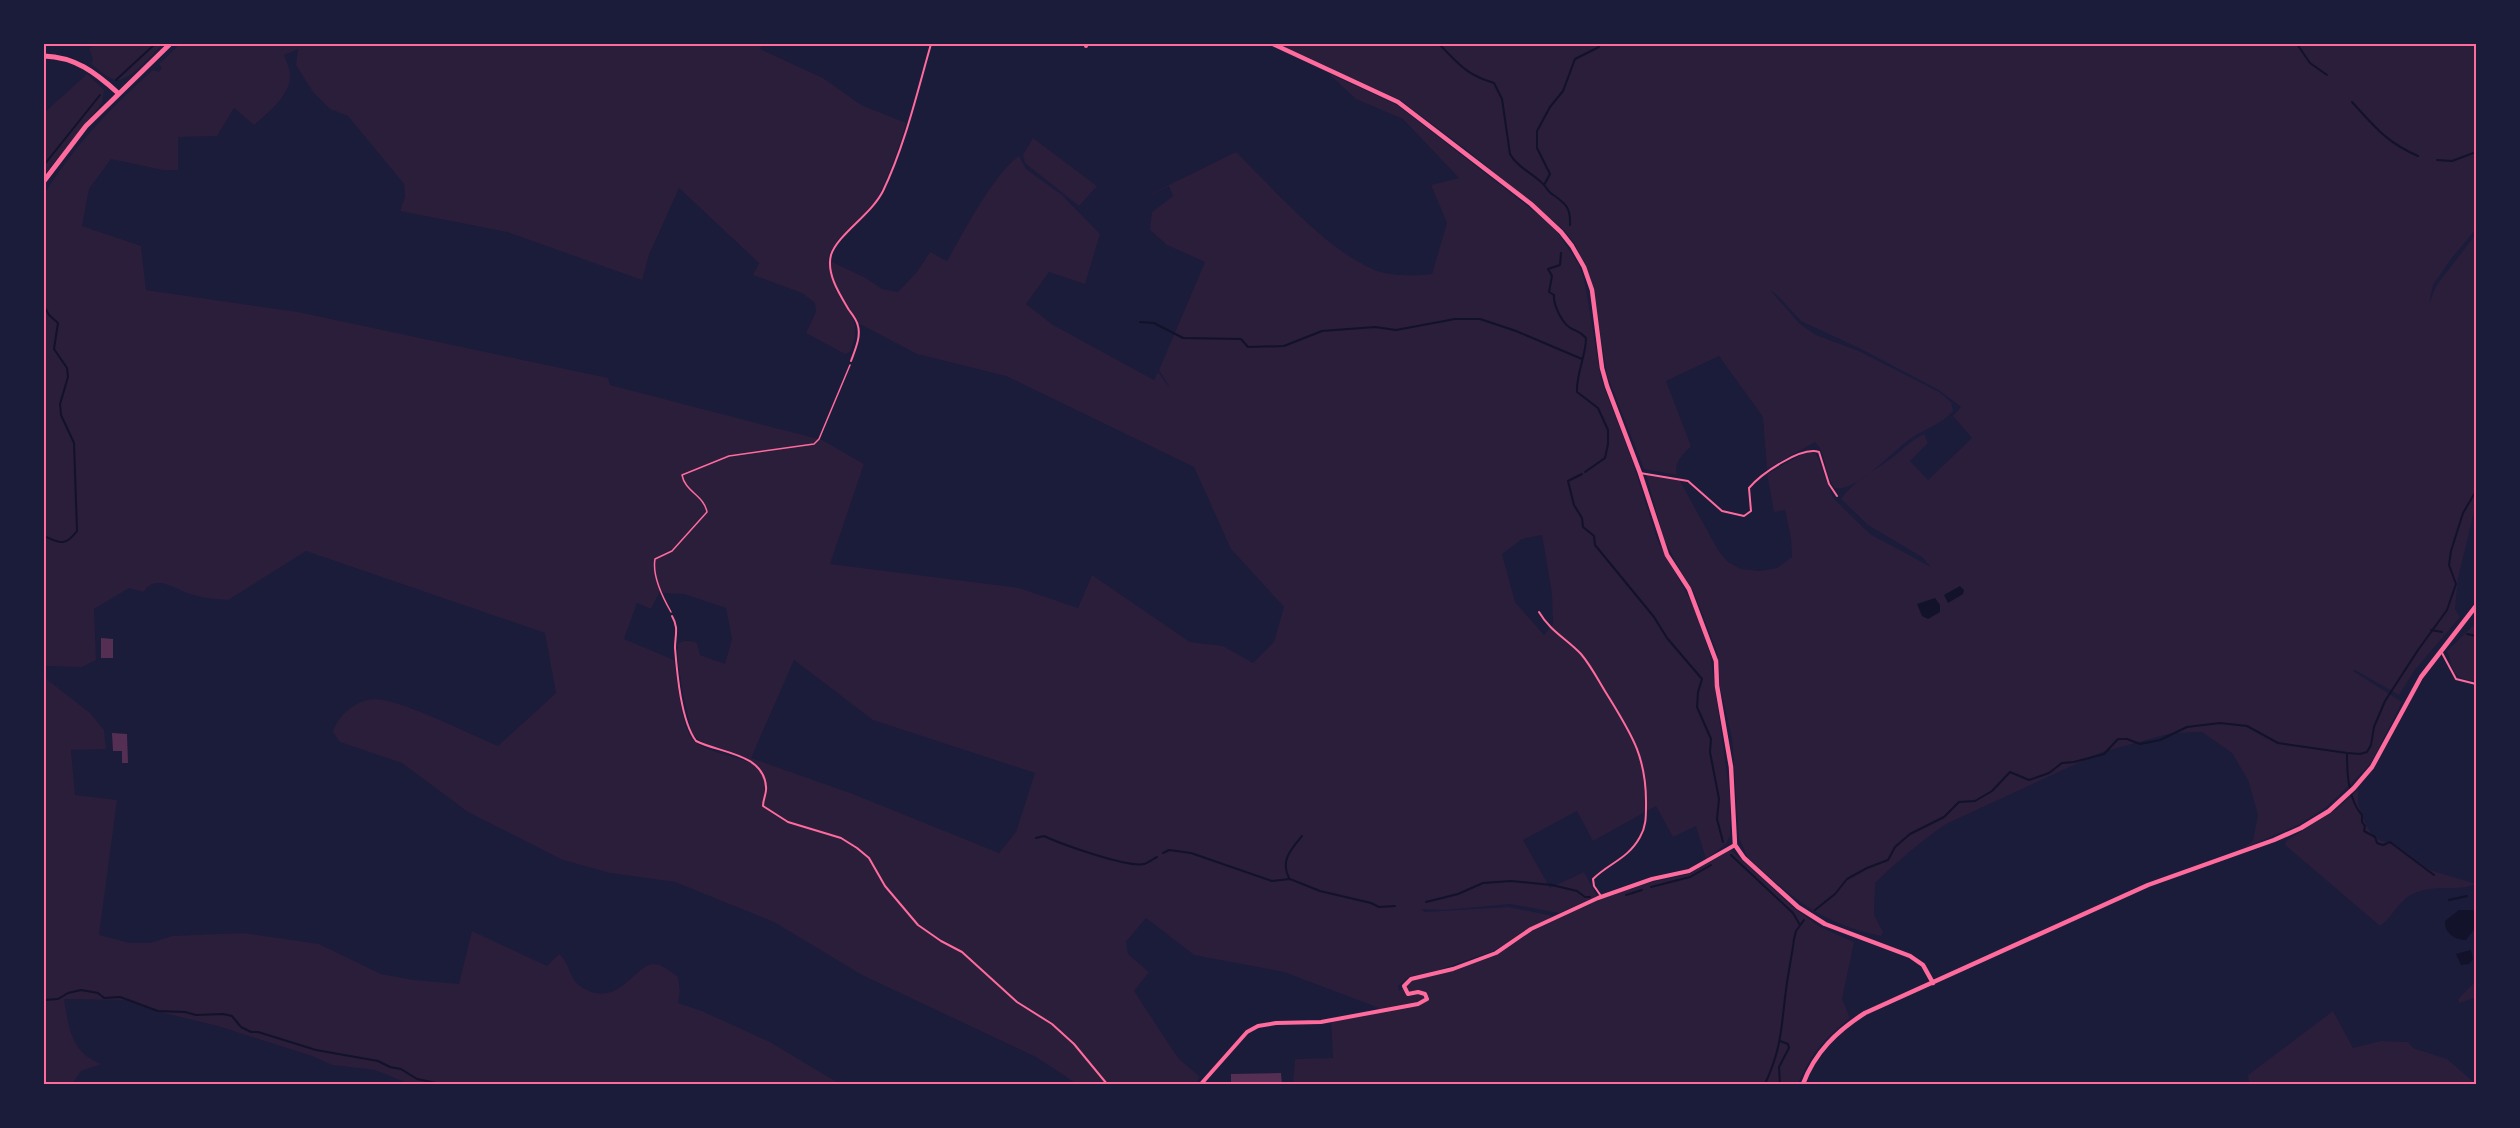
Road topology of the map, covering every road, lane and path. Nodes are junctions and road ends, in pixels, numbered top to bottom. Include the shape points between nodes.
1 (170, 44) edge
2 (931, 44) edge
3 (1273, 44) edge
4 (44, 56) edge
5 (118, 93) junction
6 (44, 181) edge
7 (851, 361) joint
8 (1640, 473) junction
9 (1837, 496) dead end
10 (2476, 606) edge
11 (1539, 612) dead end
12 (672, 616) joint
13 (2441, 651) junction
14 (2476, 684) edge
15 (1735, 844) junction
16 (1601, 896) junction
17 (1932, 983) junction
18 (1107, 1084) edge
19 (1201, 1084) edge
20 (1803, 1084) edge

1 - 5 main road
2 - 7 lane via 903,140 882,192 873,208 831,255 835,283 858,325 858,343
3 - 8 street via 1398,102 1531,204 1561,232 1592,290 1602,368
4 - 5 main road via 78,63
5 - 6 main road via 86,126
7 - 12 path via 814,444 729,456 682,475 687,488 705,502 707,512 672,551 655,559 662,594
8 - 9 lane via 1688,481 1722,511 1744,516 1751,511 1752,484 1812,449 1819,452
8 - 15 street via 1667,555 1689,589 1716,661 1731,767
10 - 13 street
11 - 16 lane via 1553,631 1591,666 1630,730 1643,764 1644,829 1633,849 1593,879
12 - 18 lane via 678,625 675,645 682,696 696,741 754,764 767,789 763,806 767,810 788,822 841,838 869,858 885,886 918,925 970,958 1017,1002 1052,1024
13 - 14 lane via 2456,679
13 - 17 street via 2421,677 2372,767 2329,811 2274,840 2148,885
15 - 16 street via 1689,871
15 - 17 street via 1744,858 1798,907 1825,924 1916,959
16 - 19 street via 1531,929 1496,953 1454,969 1410,979 1404,986 1408,994 1418,992 1427,999 1418,1004 1336,1020 1251,1028
17 - 20 street via 1875,1008 1846,1026 1817,1056

